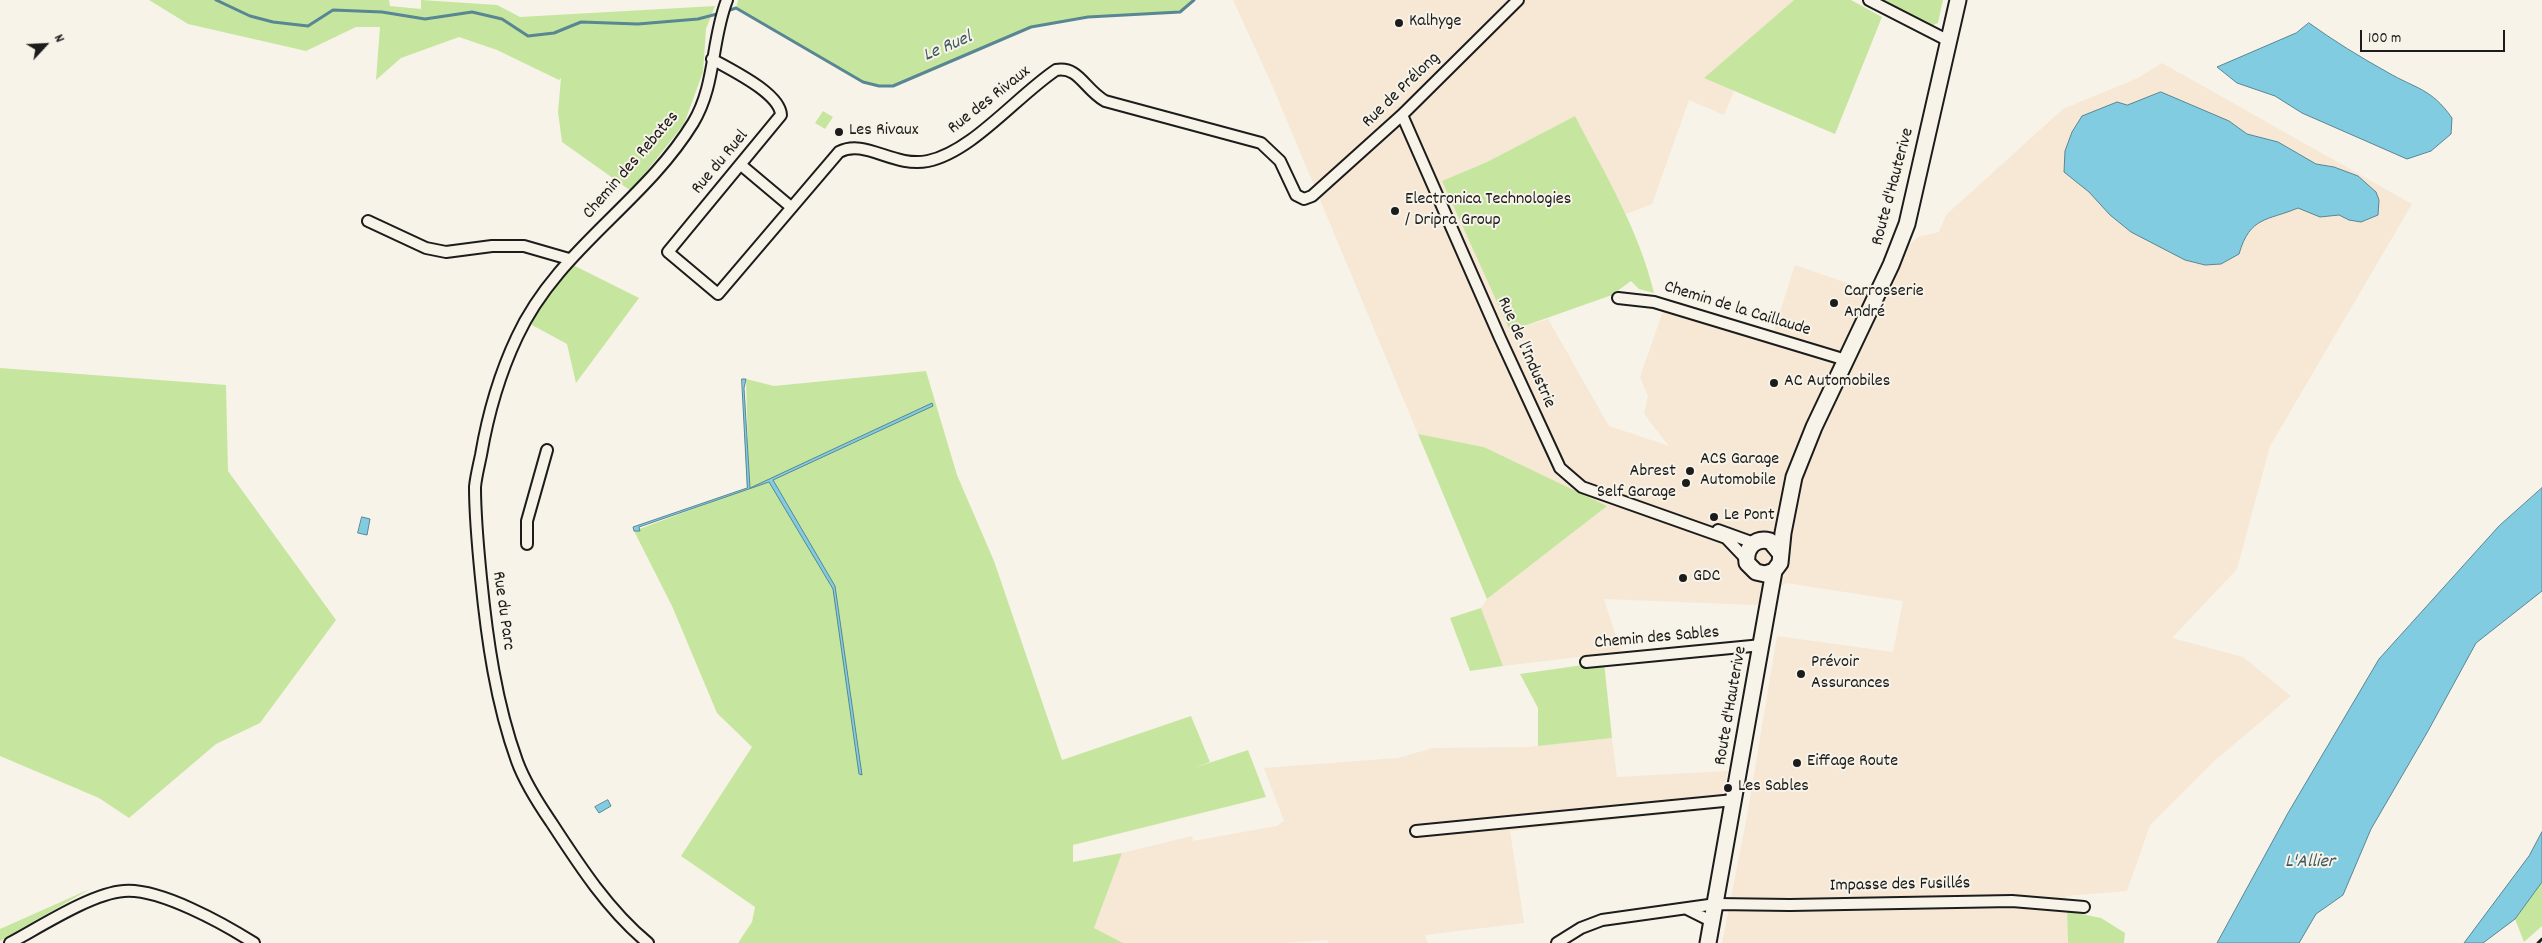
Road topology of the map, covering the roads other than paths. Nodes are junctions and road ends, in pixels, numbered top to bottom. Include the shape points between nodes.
1 (727, 0) edge
2 (731, 0) edge
3 (1518, 0) edge
4 (1869, 0) edge
5 (1958, 0) edge
6 (1949, 41) junction
7 (712, 59) junction
8 (1402, 115) junction
9 (741, 165) junction
10 (1304, 199) joint
11 (791, 207) junction
12 (368, 221) dead end
13 (569, 259) junction
14 (718, 294) joint
15 (1618, 298) dead end
16 (1846, 360) junction
17 (547, 450) dead end
18 (1792, 485) junction
19 (1695, 525) junction
20 (1757, 541) junction
21 (527, 544) dead end
22 (1780, 553) junction
23 (1751, 566) junction
24 (1774, 571) junction
25 (1763, 638) junction
26 (1586, 662) dead end
27 (1734, 800) junction
28 (1416, 831) dead end
29 (1716, 904) junction
30 (2084, 907) dead end
31 (1687, 909) junction
32 (1713, 922) junction
33 (10, 943) edge
34 (254, 943) edge
35 (648, 943) edge
36 (1557, 943) edge
37 (1708, 943) edge

1 - 2 street, Chemin des Rebates
1 - 7 street, Chemin des Rebates
3 - 8 street, Rue de Prélong
4 - 6 street
5 - 6 main road, Route d'Hauterive
6 - 16 main road, Route d'Hauterive via 1907,224
7 - 9 street, Rue du Ruel via 769,94 781,108 778,120
7 - 13 street, Chemin des Rebates via 707,94 691,126 651,175
8 - 10 street, Rue de Prélong via 1312,196
8 - 19 street, Rue de l'Industrie via 1560,468 1582,487
9 - 11 street
9 - 14 street, Rue du Ruel via 668,252
10 - 11 street, Rue des Rivaux via 1296,195 1280,161 1261,143 1105,101 1086,88 1072,71 1065,69 1053,72 949,154 914,163 894,160 862,147 839,152
11 - 14 street, Rue des Rivaux
12 - 13 street via 426,248 440,251 524,246
13 - 35 street, Rue du Parc via 550,282 518,335 494,391 475,485 486,628 512,744 531,792 572,855 626,924
15 - 16 street, Chemin de la Caillaude via 1654,302
16 - 18 main road, Route d'Hauterive
17 - 21 street via 527,521
18 - 20 main road, Route d'Hauterive via 1773,529
18 - 22 main road, Route d'Hauterive
19 - 20 street, Rue de l'Industrie
19 - 23 street, Rue de l'Industrie via 1726,538
20 - 22 main road via 1770,541
20 - 23 main road via 1748,550
22 - 24 main road via 1780,563
23 - 24 main road via 1765,574
23 - 25 main road, Route d'Hauterive via 1760,587
24 - 25 main road, Route d'Hauterive
25 - 26 street, Chemin des Sables
25 - 27 main road, Route d'Hauterive
27 - 28 street
27 - 29 main road, Route d'Hauterive
29 - 30 street, Impasse des Fusillés via 2012,901
29 - 31 street, Impasse des Fusillés
29 - 32 main road, Route d'Hauterive
31 - 32 street
31 - 36 street, Impasse des Fusillés via 1602,920
32 - 37 main road, Route d'Hauterive
33 - 34 street via 94,898 124,891 141,892 190,909 217,920

